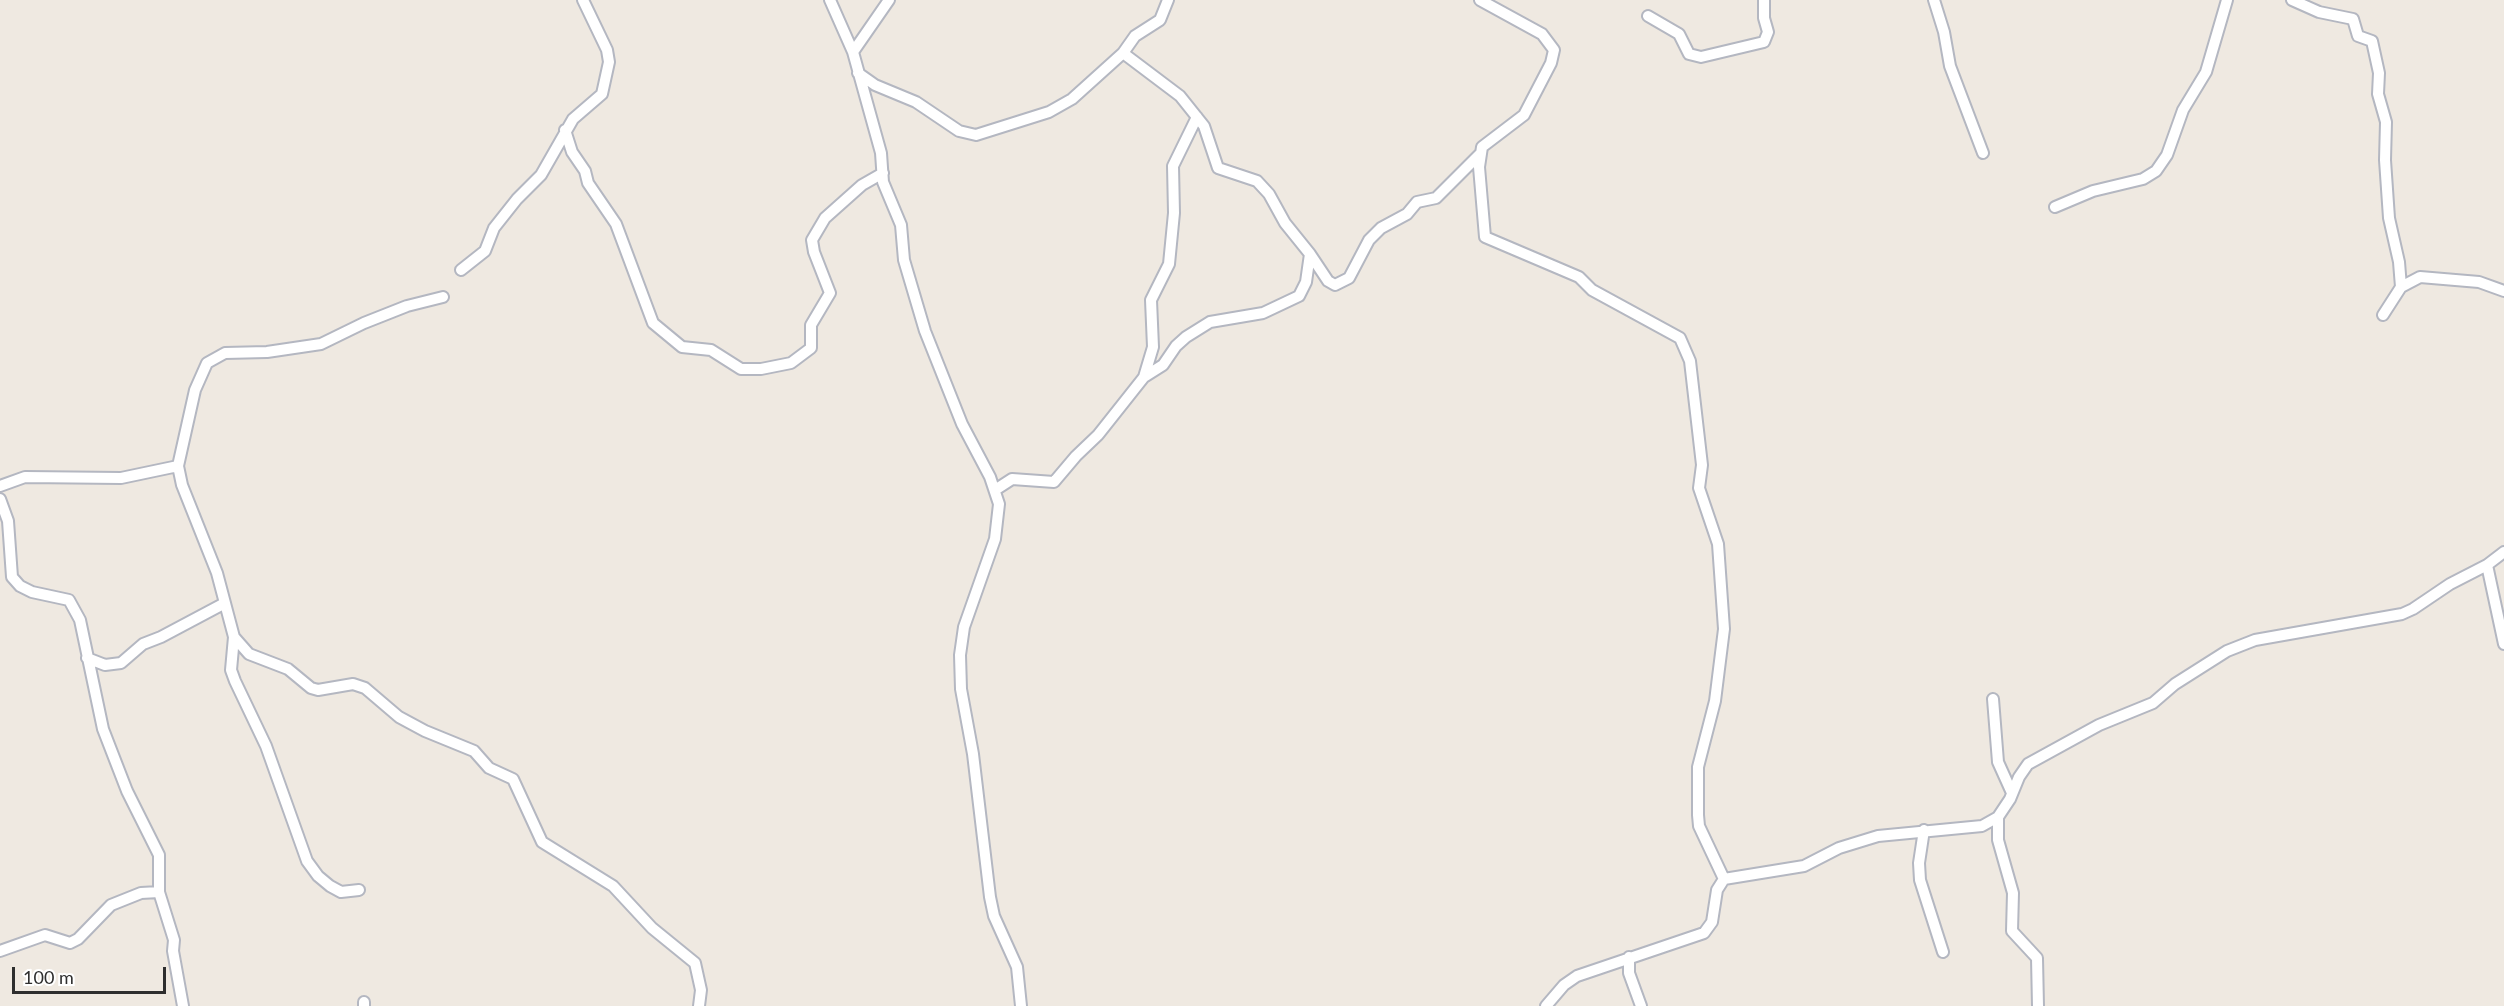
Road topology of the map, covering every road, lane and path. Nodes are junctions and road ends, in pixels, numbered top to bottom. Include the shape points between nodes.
1 (584, 0) edge
2 (830, 0) edge
3 (889, 0) edge
4 (1168, 0) edge
5 (1480, 0) edge
6 (1764, 0) edge
7 (1934, 0) edge
8 (2227, 0) edge
9 (2292, 0) edge
10 (1495, 5) edge
11 (1648, 16) dead end
12 (853, 52) junction
13 (1123, 52) junction
14 (857, 73) junction
15 (1197, 117) junction
16 (565, 130) junction
17 (1983, 153) dead end
18 (1480, 154) junction
19 (883, 173) junction
20 (2055, 207) dead end
21 (1310, 254) junction
22 (461, 270) dead end
23 (2401, 287) junction
24 (2504, 291) edge
25 (444, 297) dead end
26 (2383, 315) dead end
27 (1144, 377) junction
28 (178, 466) junction
29 (0, 486) edge
30 (995, 490) junction
31 (0, 499) edge
32 (2504, 552) edge
33 (2487, 565) junction
34 (225, 603) junction
35 (234, 637) junction
36 (2504, 644) edge
37 (87, 658) junction
38 (1993, 699) dead end
39 (2012, 793) junction
40 (1998, 818) junction
41 (1924, 830) junction
42 (1724, 879) junction
43 (359, 890) dead end
44 (159, 892) junction
45 (0, 951) edge
46 (1943, 952) dead end
47 (1629, 957) junction
48 (183, 1006) edge
49 (699, 1006) edge
50 (1021, 1006) edge
51 (1546, 1006) edge
52 (1641, 1006) edge
53 (2038, 1006) edge

1 - 16 street via 601,34 609,62 602,94 581,108
2 - 12 street
3 - 12 street
4 - 13 street via 1160,20 1135,36
5 - 10 street
6 - 11 street via 1768,32 1764,42 1701,57 1689,54 1679,34
7 - 17 street via 1950,66
8 - 20 street via 2206,72 2183,110 2168,155 2156,171 2143,179 2093,191
9 - 23 street via 2319,12 2353,19 2358,36 2372,41 2379,73 2378,94 2386,122 2389,218
10 - 18 street via 1542,34 1554,54 1524,115 1487,141
12 - 14 street
13 - 14 street via 1058,109 976,135 959,130 916,102
13 - 15 street via 1180,96
14 - 19 street via 881,153
15 - 21 street via 1204,126 1218,168 1257,181
15 - 27 street via 1173,166 1169,264 1151,300 1152,347
16 - 19 street via 588,183 616,224 653,322 682,346 711,350 741,369 791,363 811,348 811,325 830,293 812,240 825,218 862,185
16 - 22 street via 541,175 494,228 485,251
18 - 21 street via 1436,198 1418,202 1407,214 1375,233 1346,281 1330,283
18 - 42 street via 1485,237 1579,277 1592,290 1680,338 1687,349 1702,465 1699,488 1718,544 1724,629 1715,701 1698,767 1698,815 1701,832
19 - 30 street via 885,189 901,225 904,260 926,331 962,424
21 - 27 street via 1306,282 1299,296 1263,313 1210,322 1181,341 1163,365
23 - 24 street via 2412,279 2427,277 2480,282
23 - 26 street
25 - 28 street via 407,306 321,344 214,357 207,363 195,390
27 - 30 street via 1054,483 1012,479
28 - 29 street via 121,478 26,477
28 - 34 street
30 - 50 street via 999,516 995,539 964,627 961,689 990,897 994,916 1017,967
31 - 37 street via 8,521 12,577 32,592 69,600 80,620
32 - 33 street
33 - 36 street
33 - 39 street via 2402,614 2255,640 2227,651 2153,703 2099,725 2041,756 2022,772
34 - 35 street
34 - 37 street via 161,638 142,644 121,663 105,665
35 - 43 street via 231,670 266,746 307,861 330,886 341,892
35 - 49 street via 249,654 288,669 311,688 354,684 365,688 399,717 474,751 489,768 513,778 542,842 613,886 652,928 695,963 701,990
37 - 44 street via 103,729 127,791 159,855
38 - 39 street via 1998,762
39 - 40 street
40 - 41 street via 1975,829
40 - 53 street via 1998,840 2013,893 2012,931 2037,958
41 - 42 street via 1865,839 1804,866
41 - 46 street via 1920,880
42 - 47 street via 1717,890 1712,922 1704,933
44 - 45 street via 141,893 111,905 70,943 45,935
44 - 48 street via 171,928
47 - 51 street via 1577,976
47 - 52 street via 1629,974

